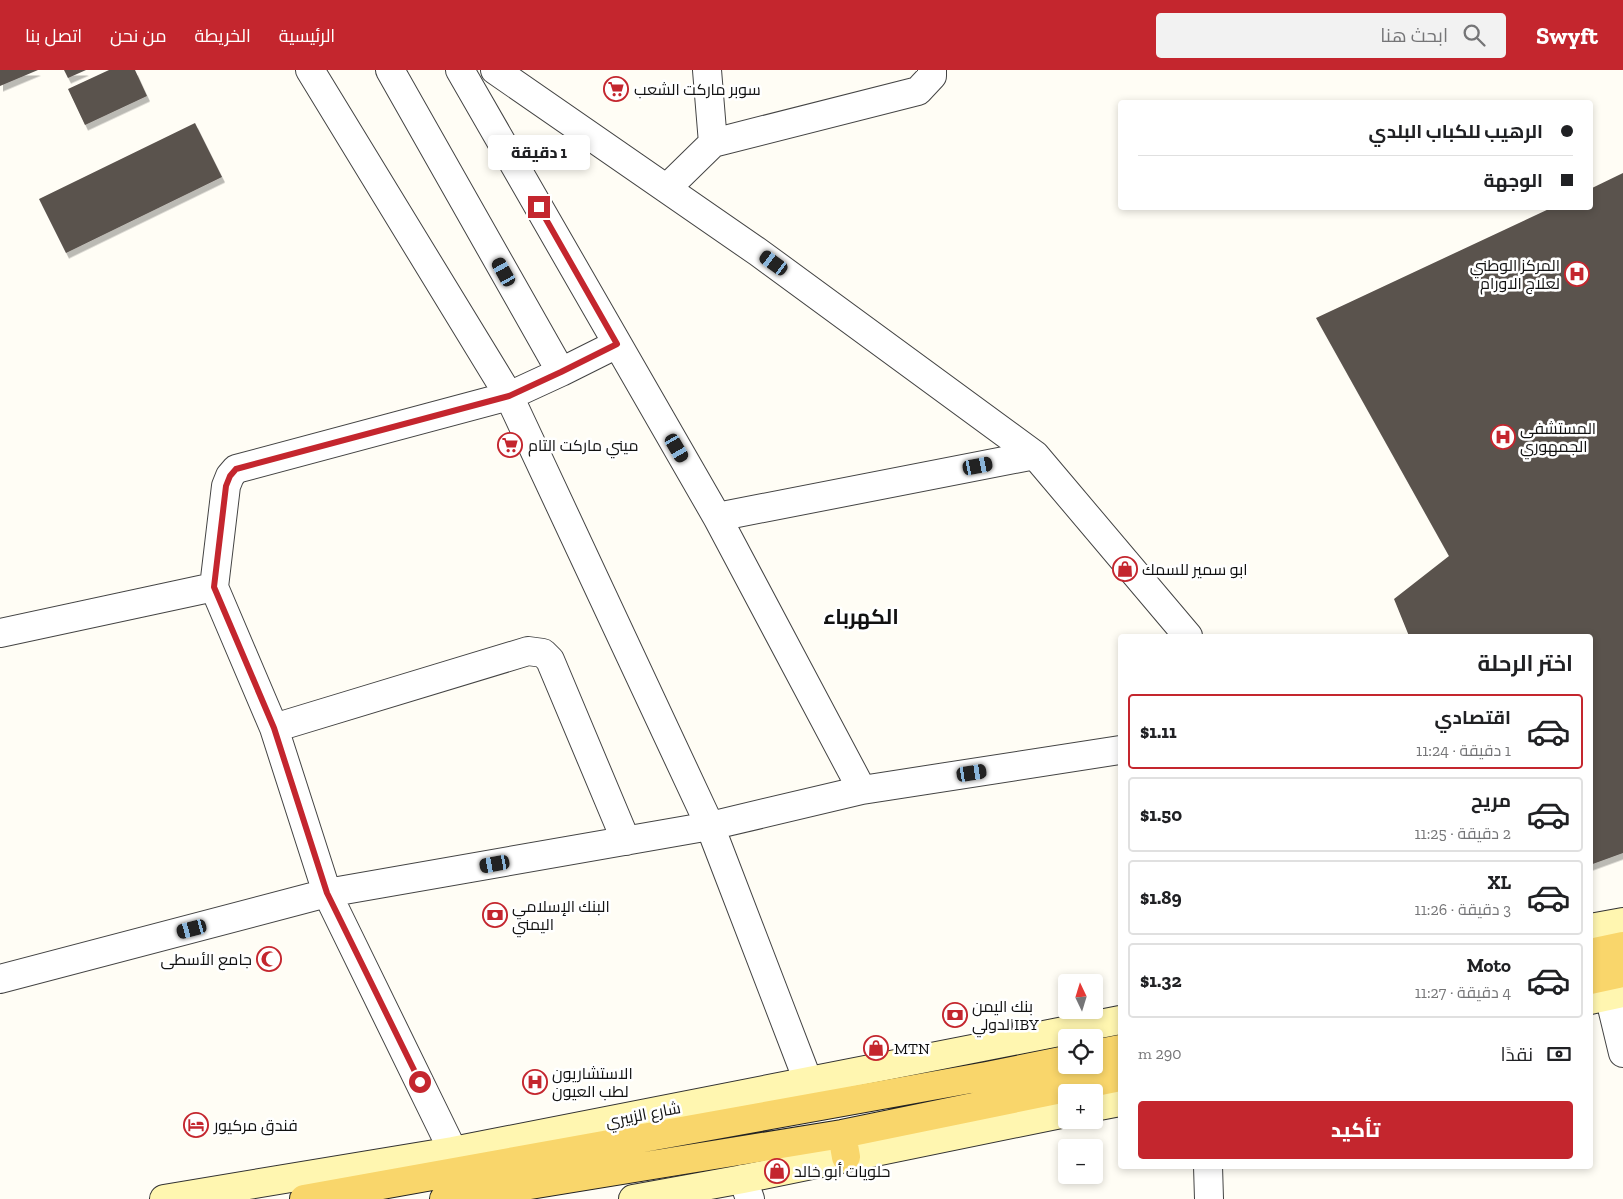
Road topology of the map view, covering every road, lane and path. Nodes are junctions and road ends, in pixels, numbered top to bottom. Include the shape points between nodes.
1 (310, 70) edge
2 (390, 70) edge
3 (460, 70) edge
4 (496, 70) edge
5 (707, 70) edge
6 (932, 70) edge
7 (713, 143) junction
8 (667, 188) junction
9 (617, 344) junction
10 (561, 372) junction
11 (509, 396) junction
12 (1034, 454) junction
13 (717, 517) junction
14 (214, 587) junction
15 (0, 633) edge
16 (1186, 634) edge
17 (274, 728) junction
18 (1118, 750) edge
19 (862, 790) junction
20 (710, 826) junction
21 (626, 841) junction
22 (327, 893) junction
23 (1623, 922) edge
24 (1593, 927) edge
25 (1623, 946) edge
26 (1593, 952) edge
27 (0, 979) edge
28 (1607, 988) edge
29 (1118, 1020) edge
30 (1118, 1049) edge
31 (1103, 1052) edge
32 (1623, 1053) edge
33 (1058, 1062) edge
34 (1118, 1078) edge
35 (808, 1081) junction
36 (1118, 1102) edge
37 (1103, 1105) edge
38 (1058, 1114) edge
39 (844, 1146) junction
40 (453, 1151) junction
41 (1208, 1169) edge
42 (746, 1189) edge
43 (164, 1199) edge
44 (304, 1199) edge
45 (444, 1199) edge
46 (633, 1199) edge
47 (1209, 1199) edge

1 - 11 street
2 - 10 street
3 - 9 street
4 - 8 street
5 - 7 street
6 - 7 street via 932,76 918,91
7 - 8 street
8 - 12 street
9 - 10 street
9 - 13 street
10 - 11 street
11 - 14 street via 236,469 226,486
11 - 20 street
12 - 13 street
12 - 16 street
13 - 19 street
14 - 15 street
14 - 17 street
17 - 21 street via 528,651 543,653 550,660
17 - 22 street
18 - 19 street
19 - 20 street
20 - 21 street
20 - 35 street
21 - 22 street
22 - 27 street
22 - 40 street
23 - 24 main road
25 - 26 main road
28 - 32 street
29 - 35 main road, شارع الزبيري
30 - 31 main road
33 - 44 main road, شارع الزبيري
34 - 39 main road
35 - 40 main road, شارع الزبيري
36 - 37 main road
38 - 39 main road
39 - 42 main road
39 - 45 main road
40 - 43 main road, شارع الزبيري
41 - 47 street
42 - 46 main road

